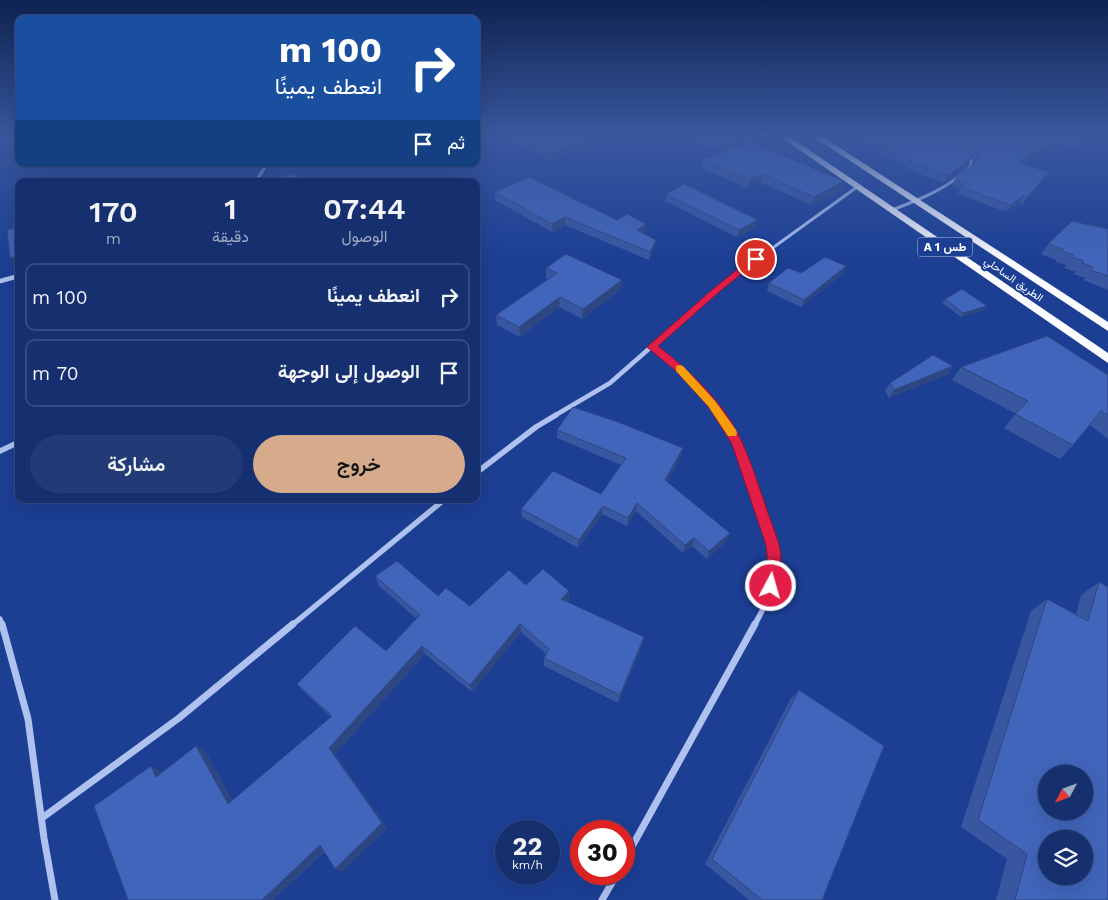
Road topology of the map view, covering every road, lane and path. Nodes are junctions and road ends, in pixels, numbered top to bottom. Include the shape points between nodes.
1 (843, 177) edge
2 (879, 177) edge
3 (958, 177) edge
4 (857, 187) junction
5 (916, 201) junction
6 (892, 210) junction
7 (15, 277) edge
8 (0, 281) edge
9 (1108, 327) edge
10 (652, 347) junction
11 (1108, 358) edge
12 (15, 444) edge
13 (0, 451) edge
14 (480, 470) edge
15 (440, 503) edge
16 (0, 619) edge
17 (42, 818) junction
18 (635, 841) edge
19 (610, 885) edge
20 (56, 900) edge
21 (602, 900) edge

1 - 4 highway, الطريق الساحلي / A 1 طس
2 - 5 highway, الطريق الساحلي / A 1 طس
3 - 5 street
4 - 6 highway, الطريق الساحلي / A 1 طس
4 - 10 street via 716,290
5 - 6 street
5 - 9 highway, الطريق الساحلي / A 1 طس
6 - 11 highway, الطريق الساحلي / A 1 طس
7 - 8 street
10 - 14 street via 610,383 536,427
10 - 18 street via 680,369 730,429 755,490 772,545 774,564 762,612
12 - 13 street
15 - 17 street via 179,718
16 - 17 street via 30,732
17 - 20 street
19 - 21 street

